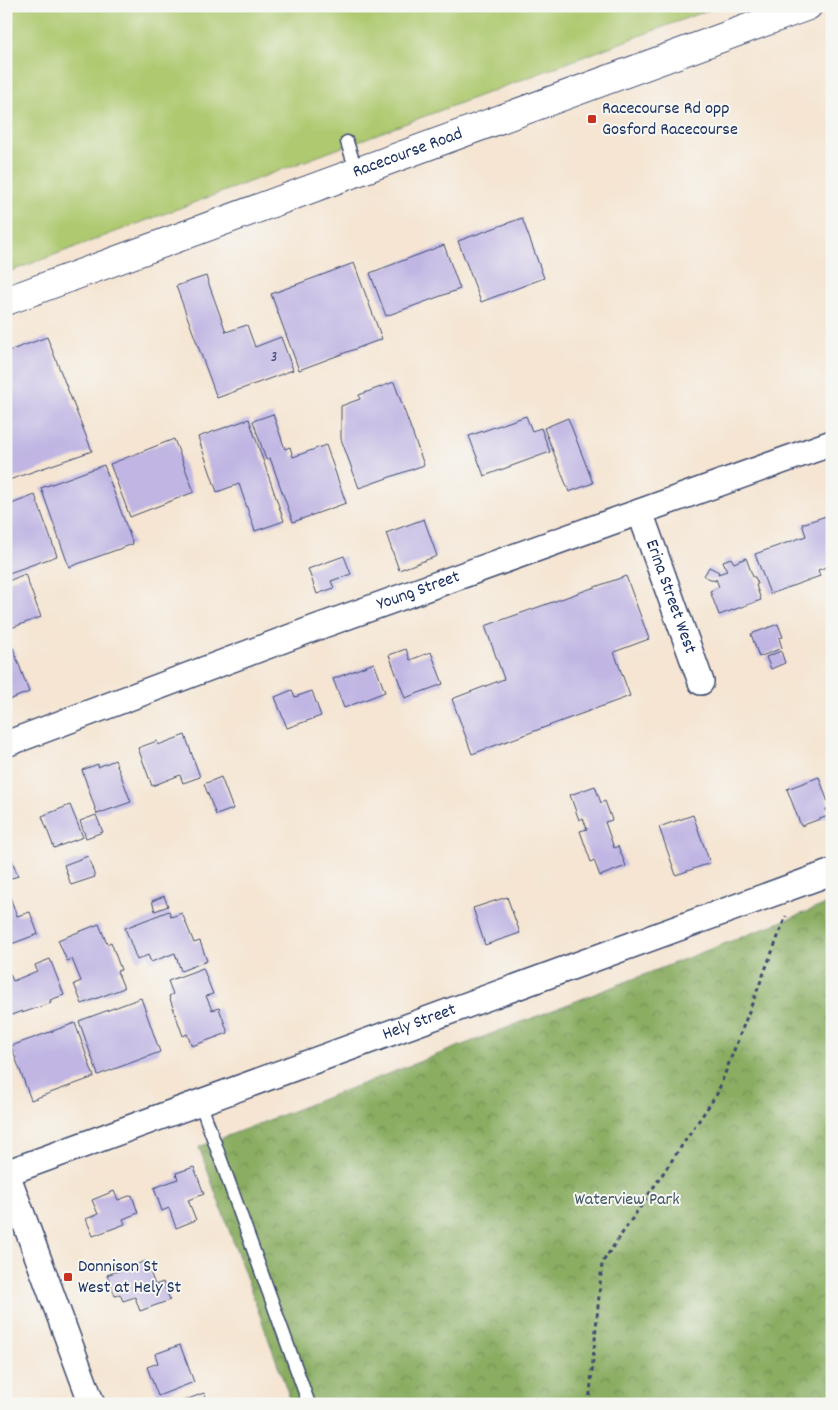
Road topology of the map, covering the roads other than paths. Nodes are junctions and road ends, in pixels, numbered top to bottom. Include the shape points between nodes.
1 (808, 6) edge
2 (347, 142) dead end
3 (357, 173) junction
4 (6, 301) edge
5 (832, 443) edge
6 (640, 512) junction
7 (701, 682) dead end
8 (6, 744) edge
9 (832, 872) edge
10 (200, 1102) junction
11 (6, 1172) edge
12 (92, 1404) edge
13 (309, 1404) edge

1 - 3 main road, Racecourse Road
2 - 3 lane
3 - 4 main road, Racecourse Road
5 - 6 street, Young Street
6 - 7 street, Erina Street West
6 - 8 street, Young Street via 315,628
9 - 10 street, Hely Street
10 - 11 street, Hely Street
10 - 13 lane
11 - 12 street

